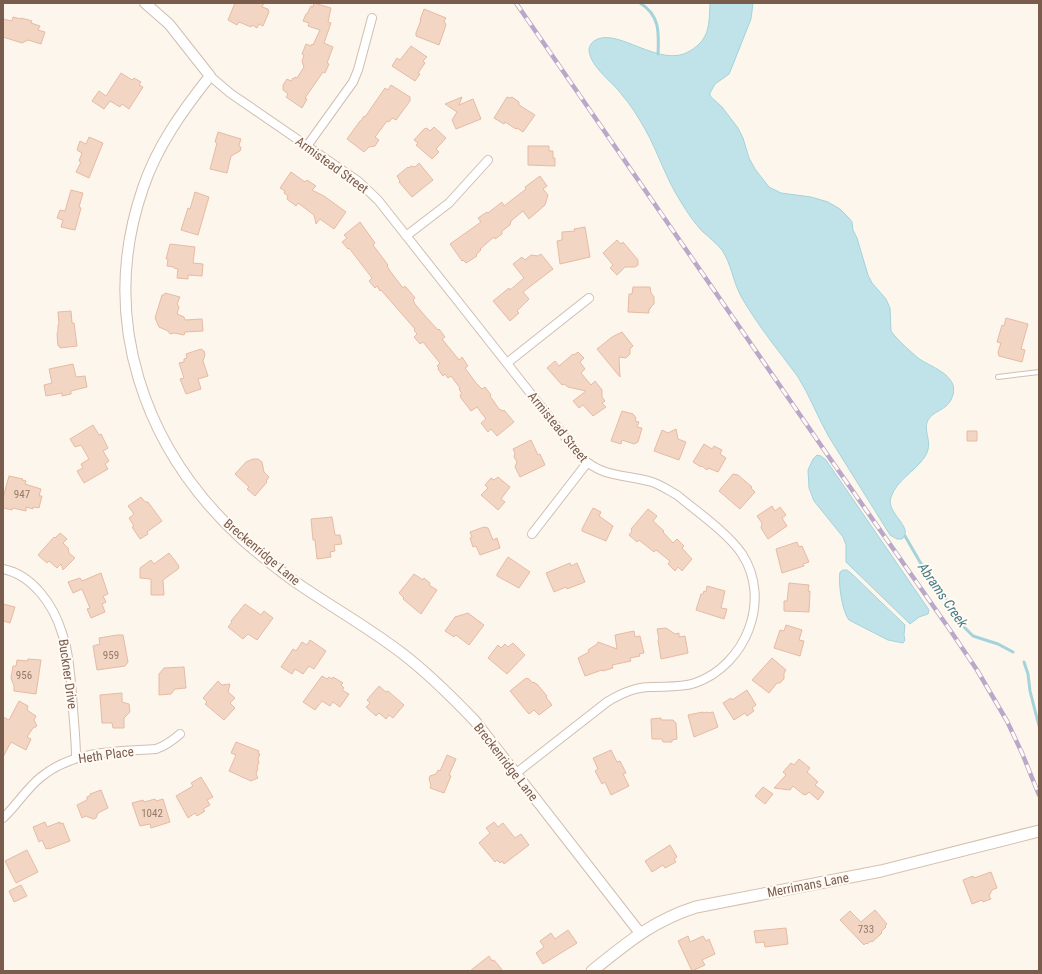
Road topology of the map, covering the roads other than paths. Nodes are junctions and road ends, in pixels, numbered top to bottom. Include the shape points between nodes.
1 (145, 3) edge
2 (372, 18) dead end
3 (210, 76) junction
4 (307, 146) junction
5 (488, 160) dead end
6 (406, 236) junction
7 (589, 298) dead end
8 (507, 363) junction
9 (1039, 372) edge
10 (998, 377) dead end
11 (587, 463) junction
12 (532, 534) dead end
13 (3, 569) edge
14 (180, 734) dead end
15 (76, 758) junction
16 (515, 774) junction
17 (3, 818) edge
18 (1039, 831) edge
19 (640, 933) junction
20 (592, 971) edge

1 - 3 street, Armistead Street via 169,24
2 - 4 street via 358,70 352,82
3 - 4 street, Armistead Street via 230,93
3 - 16 street, Breckenridge Lane via 173,126 148,175 127,253 125,275 128,333 142,390 153,419 187,476 238,534 294,581 403,654 428,674 475,721
4 - 6 street, Armistead Street via 368,190
5 - 6 street via 449,202
6 - 8 street, Armistead Street
7 - 8 street
8 - 11 street, Armistead Street
9 - 10 lane
11 - 12 street
11 - 16 street, Armistead Street via 608,474 649,482 668,489 727,537 744,557 753,580 755,600 752,620 738,649 714,674 693,684 649,686 617,696
13 - 15 street, Buckner Drive via 31,582 45,599 62,633 70,676
14 - 15 street, Heth Place via 156,749
15 - 17 street, Heth Place via 41,778
16 - 19 street, Breckenridge Lane
18 - 19 main road, Merrimans Lane via 881,871 696,907 679,912
19 - 20 main road, Merrimans Lane

